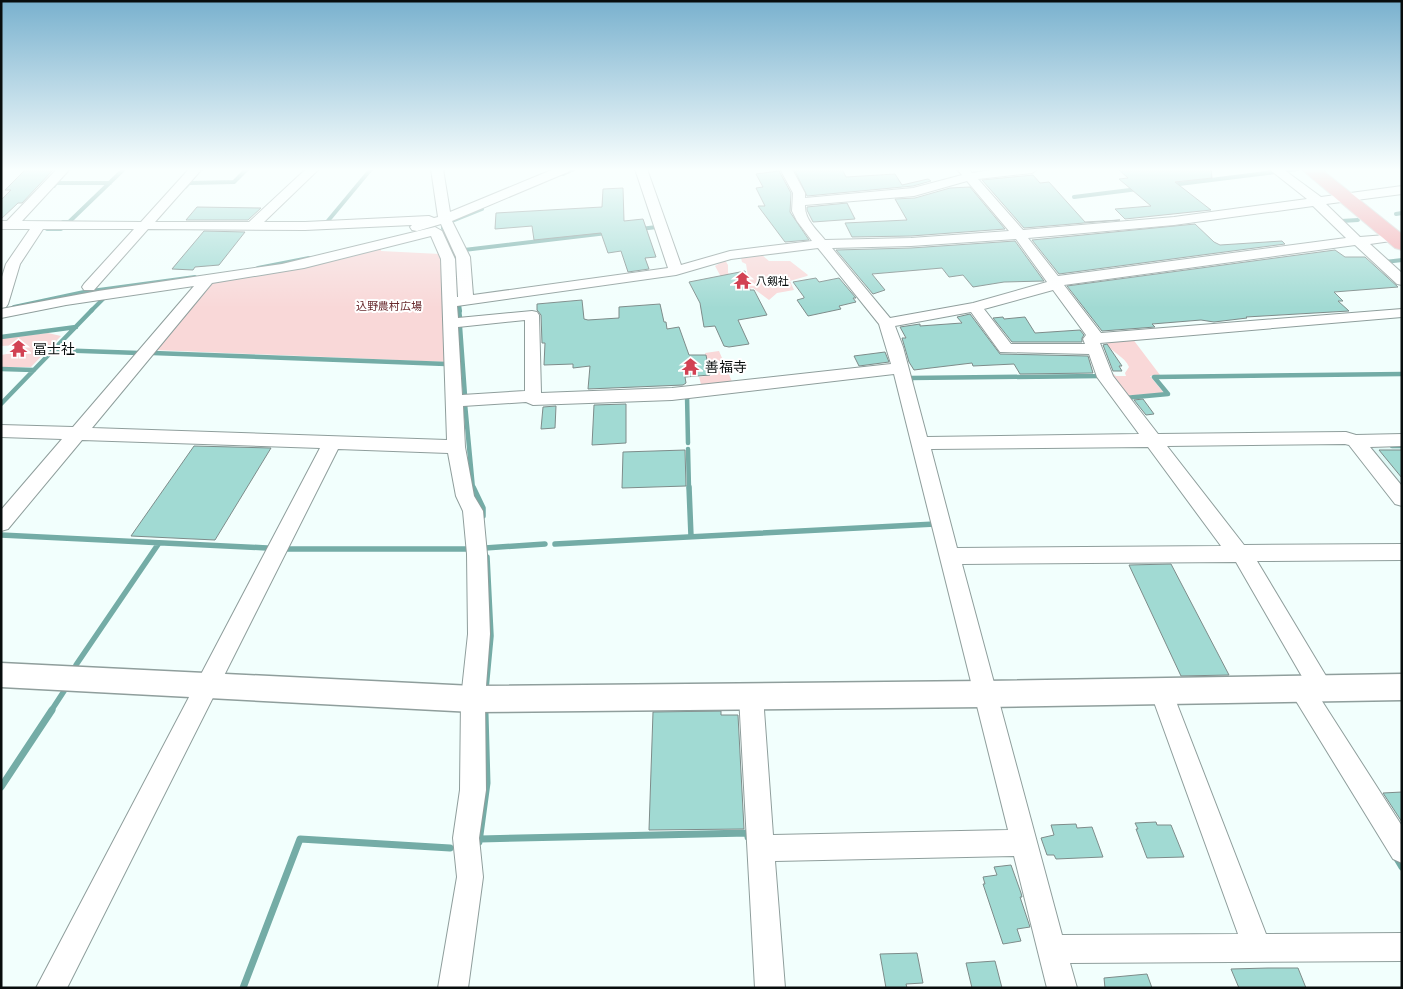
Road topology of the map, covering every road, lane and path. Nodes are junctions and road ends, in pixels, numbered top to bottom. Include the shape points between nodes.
1 (16, 215) edge
2 (155, 215) edge
3 (263, 215) edge
4 (444, 215) edge
5 (454, 215) edge
6 (657, 215) edge
7 (800, 215) edge
8 (1003, 215) edge
9 (1215, 215) edge
10 (1332, 215) edge
11 (1374, 215) edge
12 (445, 219) junction
13 (6, 225) edge
14 (39, 225) junction
15 (145, 226) junction
16 (252, 226) junction
17 (1019, 234) junction
18 (1399, 237) edge
19 (1359, 241) junction
20 (821, 244) junction
21 (676, 271) junction
22 (207, 280) junction
23 (1402, 280) edge
24 (1056, 283) junction
25 (89, 287) junction
26 (458, 301) junction
27 (1, 305) edge
28 (975, 307) junction
29 (1402, 313) edge
30 (1, 314) edge
31 (451, 323) junction
32 (886, 323) junction
33 (1095, 344) junction
34 (900, 368) junction
35 (533, 396) junction
36 (454, 401) junction
37 (1, 431) edge
38 (77, 434) junction
39 (1152, 440) junction
40 (1402, 440) edge
41 (1354, 441) junction
42 (332, 443) junction
43 (920, 443) junction
44 (456, 447) junction
45 (1402, 499) edge
46 (1, 524) edge
47 (1402, 552) edge
48 (1240, 553) junction
49 (949, 556) junction
50 (1, 675) edge
51 (207, 685) junction
52 (1402, 687) edge
53 (1311, 689) junction
54 (1161, 691) junction
55 (985, 694) junction
56 (751, 696) junction
57 (473, 699) junction
58 (1024, 843) junction
59 (761, 848) junction
60 (1402, 850) edge
61 (1402, 947) edge
62 (1257, 948) junction
63 (1052, 949) junction
64 (51, 988) edge
65 (453, 988) edge
66 (770, 988) edge
67 (1062, 988) edge

1 - 13 street
2 - 15 street
3 - 16 street
4 - 12 street
5 - 12 street
6 - 21 street
7 - 20 street
8 - 17 street
9 - 17 street
10 - 19 street
11 - 18 main road
12 - 16 street
12 - 25 street via 303,255
12 - 26 street via 463,257
13 - 14 street
14 - 15 street
14 - 27 street via 13,264
15 - 16 street
15 - 25 street
17 - 20 street via 911,242
17 - 24 street
18 - 19 street
19 - 23 street
19 - 24 street
20 - 21 street via 730,255
20 - 32 street
21 - 26 street
22 - 26 street via 306,263 435,231 448,258
22 - 30 street via 71,298
22 - 38 street
24 - 28 street
24 - 33 street
25 - 27 street
26 - 31 street
28 - 32 street
28 - 33 street via 1006,348
29 - 33 street
31 - 35 street via 532,315
31 - 36 street
32 - 34 street
33 - 39 street via 1105,377
34 - 35 street via 672,394 533,399
34 - 43 street
35 - 36 street
36 - 44 street
37 - 38 street
38 - 42 street
38 - 46 street
39 - 41 street via 1346,438
39 - 43 street
39 - 48 street
40 - 41 street
41 - 45 street
42 - 44 street
42 - 51 street
43 - 49 street
44 - 57 street via 465,496 473,511 477,554 479,634
47 - 48 street
48 - 49 street
48 - 53 street
49 - 55 street
50 - 51 street
51 - 57 street
51 - 64 street
52 - 53 street
53 - 54 street
53 - 60 street
54 - 55 street
54 - 62 street
55 - 56 street
55 - 58 street
56 - 57 street
56 - 59 street
57 - 65 street via 473,790 466,838 470,877
58 - 59 street
58 - 63 street
59 - 66 street
61 - 62 street
62 - 63 street
63 - 67 street

